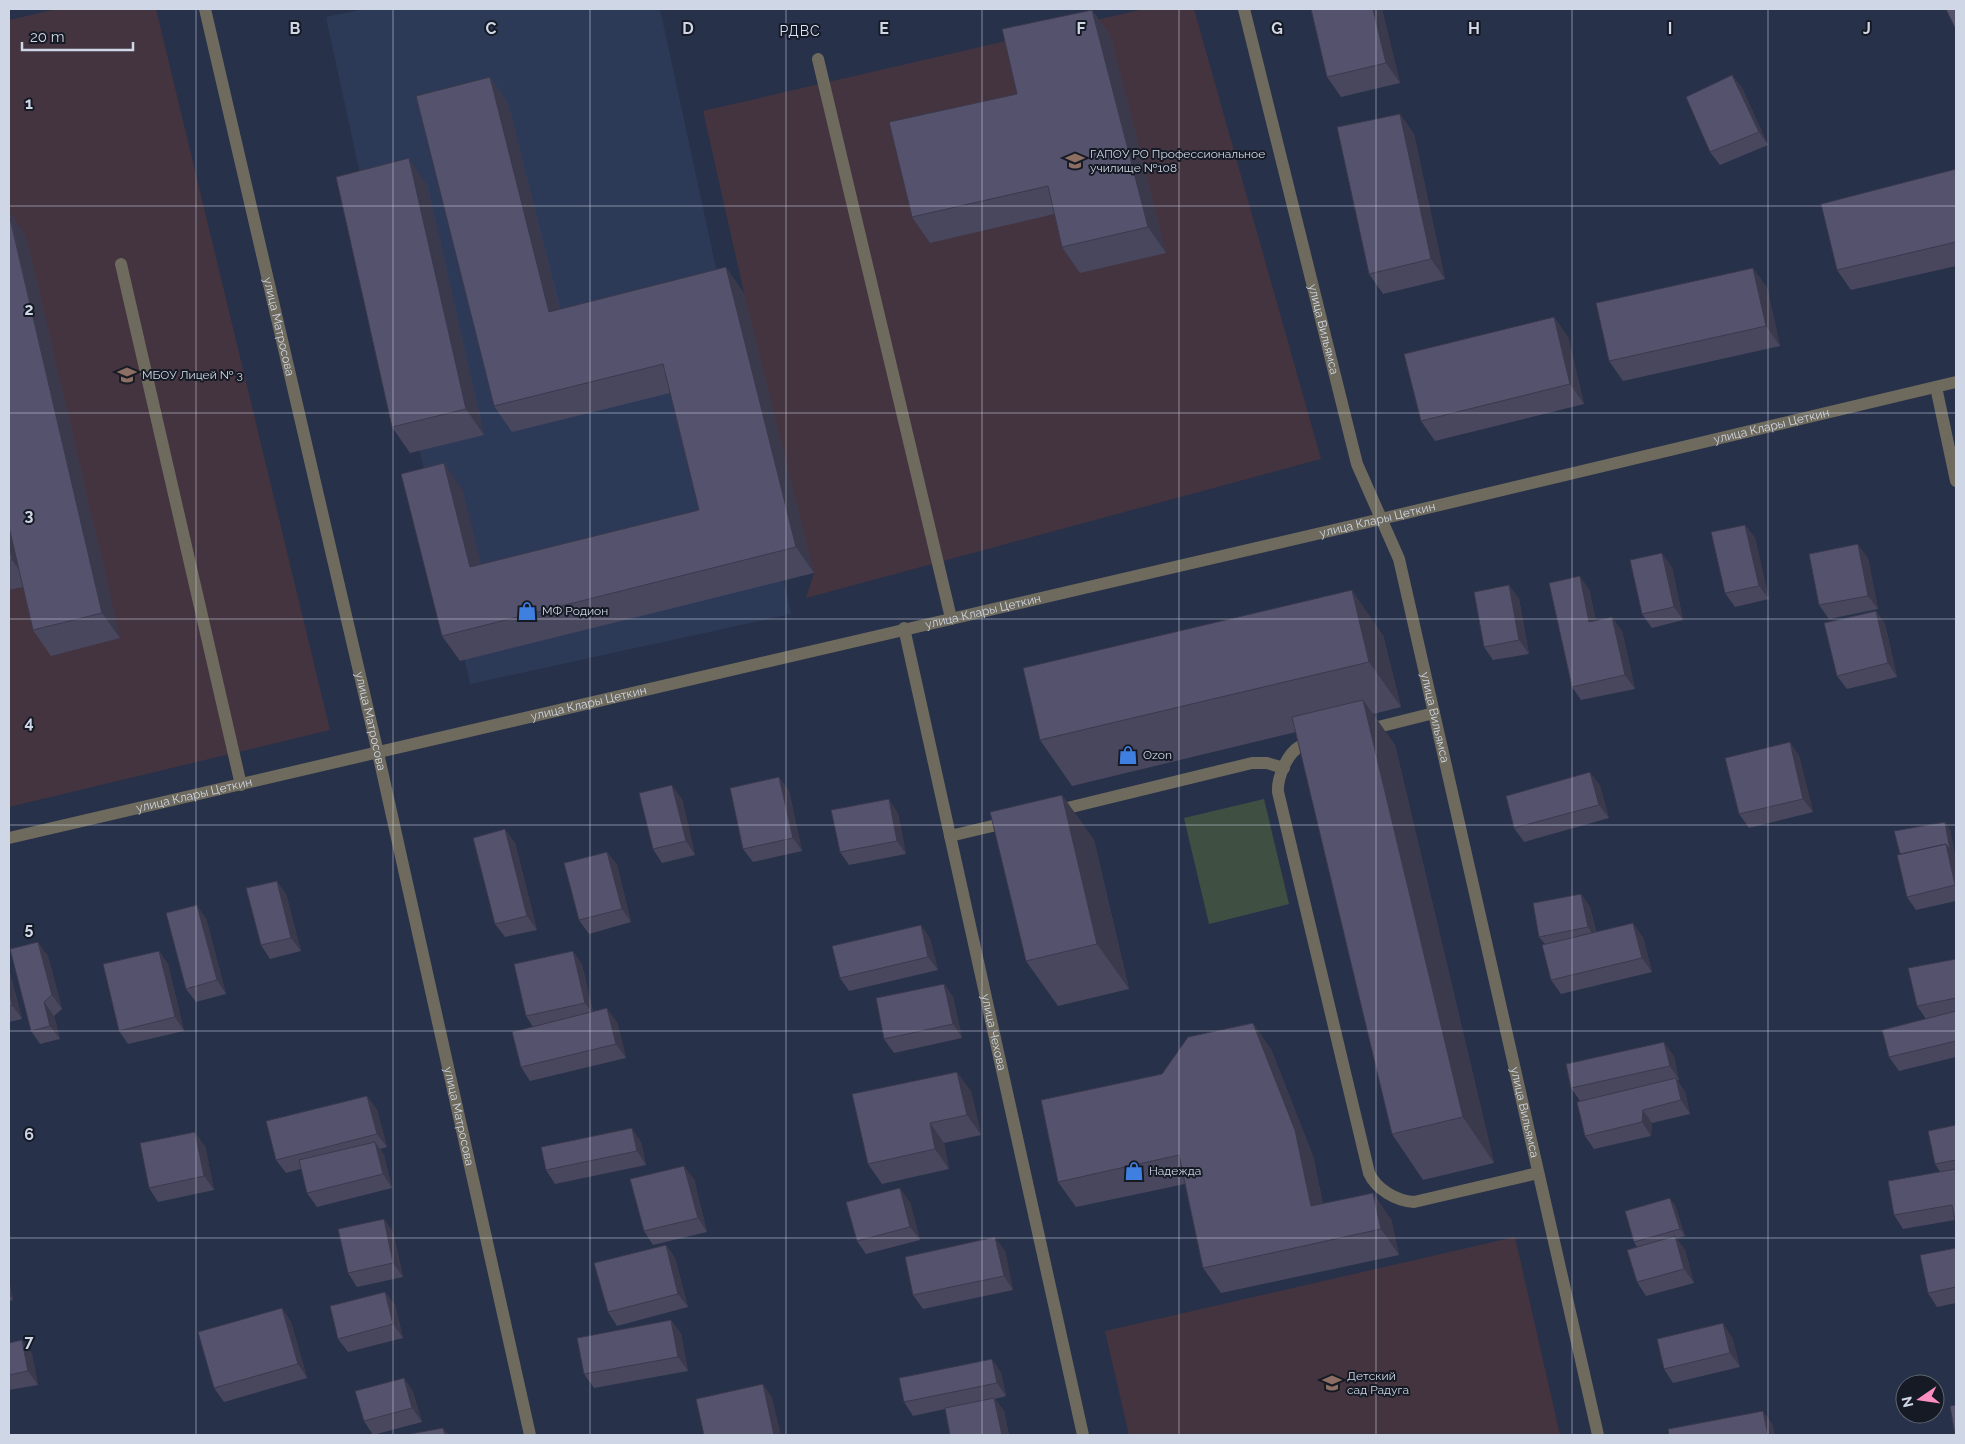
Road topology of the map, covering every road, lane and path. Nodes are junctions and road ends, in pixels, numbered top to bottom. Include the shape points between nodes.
1 (205, 9) edge
2 (1244, 9) edge
3 (818, 59) dead end
4 (121, 264) dead end
5 (1956, 382) edge
6 (1936, 387) junction
7 (1956, 481) edge
8 (1381, 519) junction
9 (951, 618) junction
10 (904, 628) junction
11 (1434, 713) junction
12 (1352, 733) edge
13 (1324, 740) edge
14 (378, 753) junction
15 (1284, 768) junction
16 (241, 785) junction
17 (1045, 813) edge
18 (1026, 818) edge
19 (950, 836) junction
20 (9, 838) edge
21 (1538, 1172) junction
22 (530, 1435) edge
23 (1084, 1435) edge
24 (1598, 1435) edge

1 - 14 street, улица Матросова
2 - 8 street, улица Вильямса via 1357,464
3 - 9 street
4 - 16 street
5 - 6 street, улица Клары Цеткин
6 - 7 street
6 - 8 street, улица Клары Цеткин
8 - 9 street, улица Клары Цеткин
8 - 11 street, улица Вильямса via 1399,559
9 - 10 street, улица Клары Цеткин
10 - 14 street, улица Клары Цеткин
10 - 19 street, улица Чехова
11 - 12 street
11 - 21 street, улица Вильямса
13 - 15 street via 1298,747
14 - 16 street, улица Клары Цеткин
14 - 22 street, улица Матросова
15 - 17 street via 1267,763 1252,764
15 - 21 street via 1278,792 1373,1182 1398,1199 1414,1202
16 - 20 street, улица Клары Цеткин
18 - 19 street
19 - 23 street, улица Чехова
21 - 24 street, улица Вильямса

